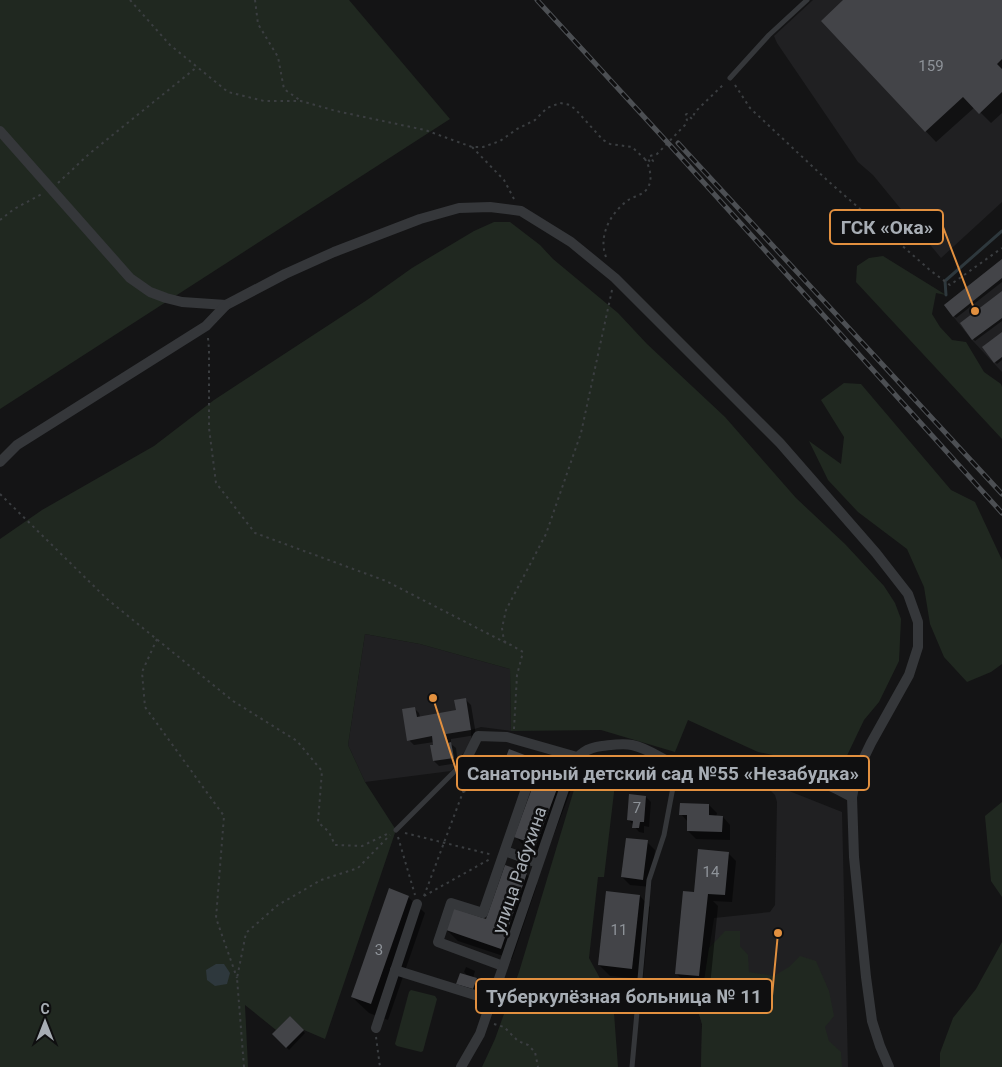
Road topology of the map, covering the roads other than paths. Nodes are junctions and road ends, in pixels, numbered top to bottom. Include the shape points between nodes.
1 (807, 0) edge
2 (730, 78) road end
3 (0, 131) edge
4 (226, 305) junction
5 (0, 462) edge
6 (577, 757) junction
7 (466, 760) junction
8 (677, 766) junction
9 (852, 797) junction
10 (396, 830) road end
11 (504, 851) junction
12 (538, 863) junction
13 (421, 900) road end
14 (503, 966) junction
15 (395, 970) junction
16 (491, 1000) junction
17 (376, 1028) road end
18 (461, 1067) edge
19 (632, 1067) edge
20 (889, 1067) edge

1 - 2 lane
3 - 4 street via 130,278 150,292 166,298
4 - 5 street via 206,326 17,445
4 - 9 street via 334,252 420,219 459,208 521,211 571,242 615,278 780,444 908,594 918,622 918,647 909,675 857,772
6 - 7 street via 511,738 478,736
6 - 8 street via 595,747 633,745
6 - 12 street, улица Рабухина
7 - 10 lane
7 - 11 street via 527,786
8 - 9 street via 708,770 744,764 775,765
8 - 19 lane via 664,835 649,880
9 - 20 street via 854,857 872,1021
11 - 12 street
11 - 14 street via 483,913 451,902 438,942
12 - 14 street, улица Рабухина
13 - 15 street
14 - 16 street, улица Рабухина
15 - 16 street
15 - 17 street
16 - 18 street, улица Рабухина via 480,1034

